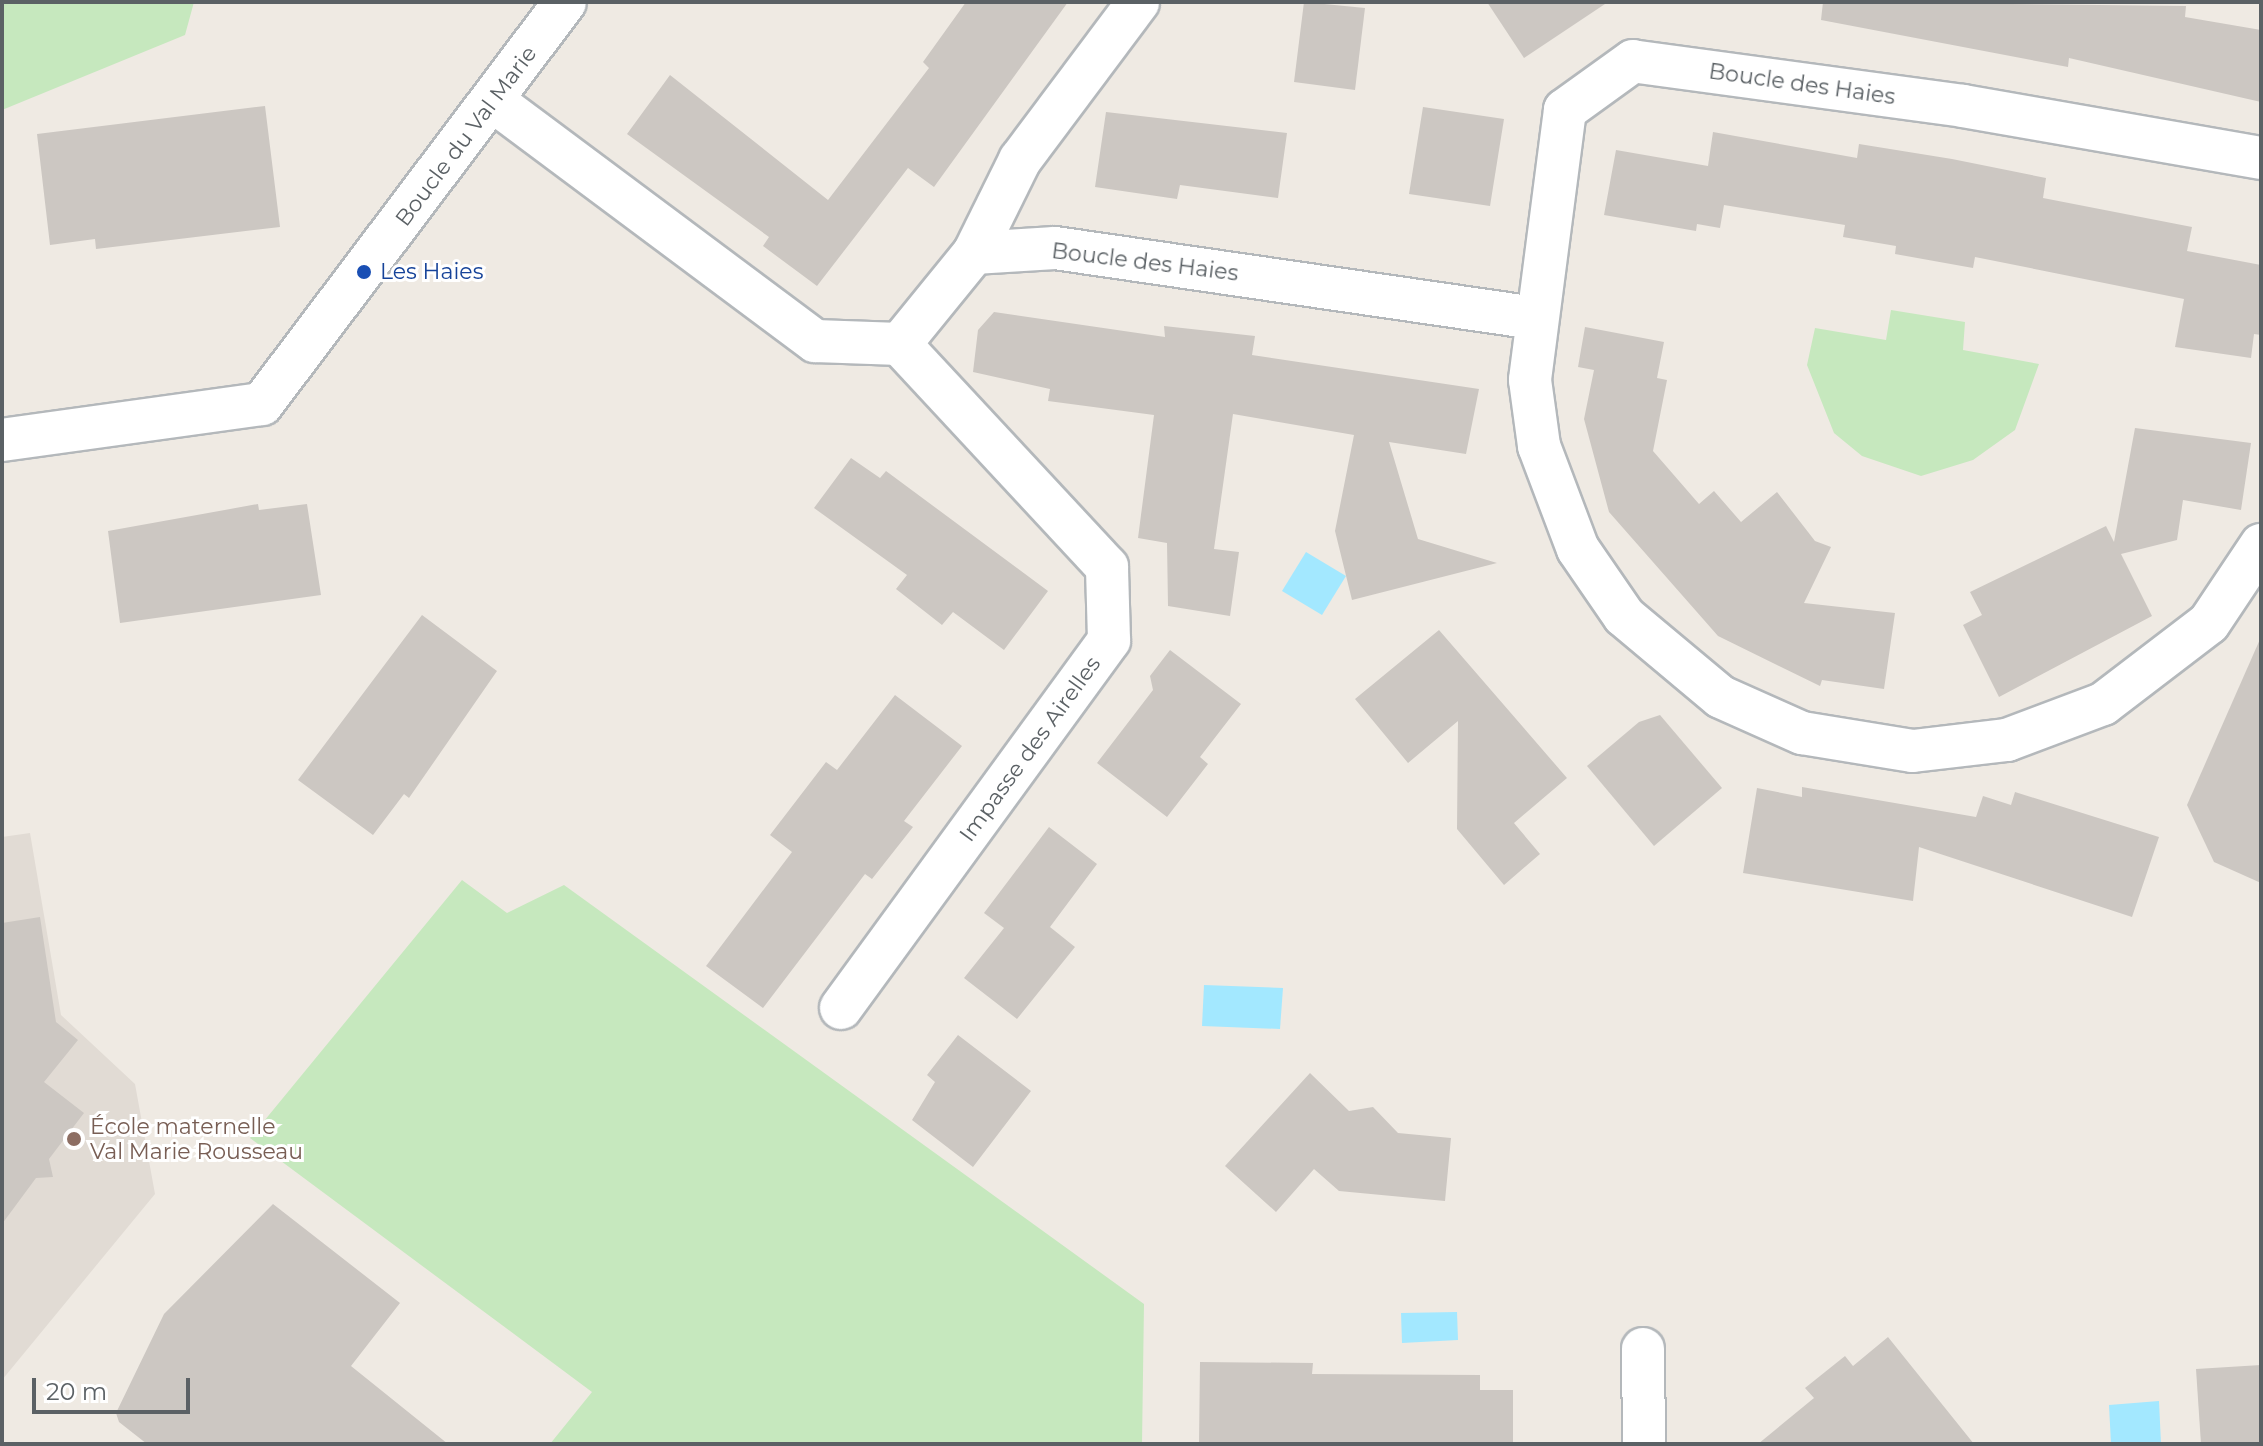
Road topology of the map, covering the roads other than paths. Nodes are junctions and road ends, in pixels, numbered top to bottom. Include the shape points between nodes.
1 (565, 2) edge
2 (1138, 2) edge
3 (493, 101) junction
4 (2261, 158) edge
5 (974, 253) junction
6 (1533, 318) junction
7 (900, 344) junction
8 (2, 440) edge
9 (2261, 545) edge
10 (841, 1008) dead end
11 (1643, 1349) dead end
12 (1644, 1444) edge

1 - 3 street, Boucle du Val Marie
2 - 5 street via 1020,160
3 - 7 street via 815,341
3 - 8 street, Boucle du Val Marie via 262,404
4 - 6 street, Boucle des Haies via 1964,106 1633,61 1565,110
5 - 6 street, Boucle des Haies via 1055,248
5 - 7 street
6 - 9 street, Boucle des Haies via 1530,380 1539,446 1578,549 1624,616 1673,663 1721,697 1802,733 1913,751 2007,740 2103,704 2209,623
7 - 10 street, Impasse des Airelles via 1107,567 1109,640
11 - 12 street

